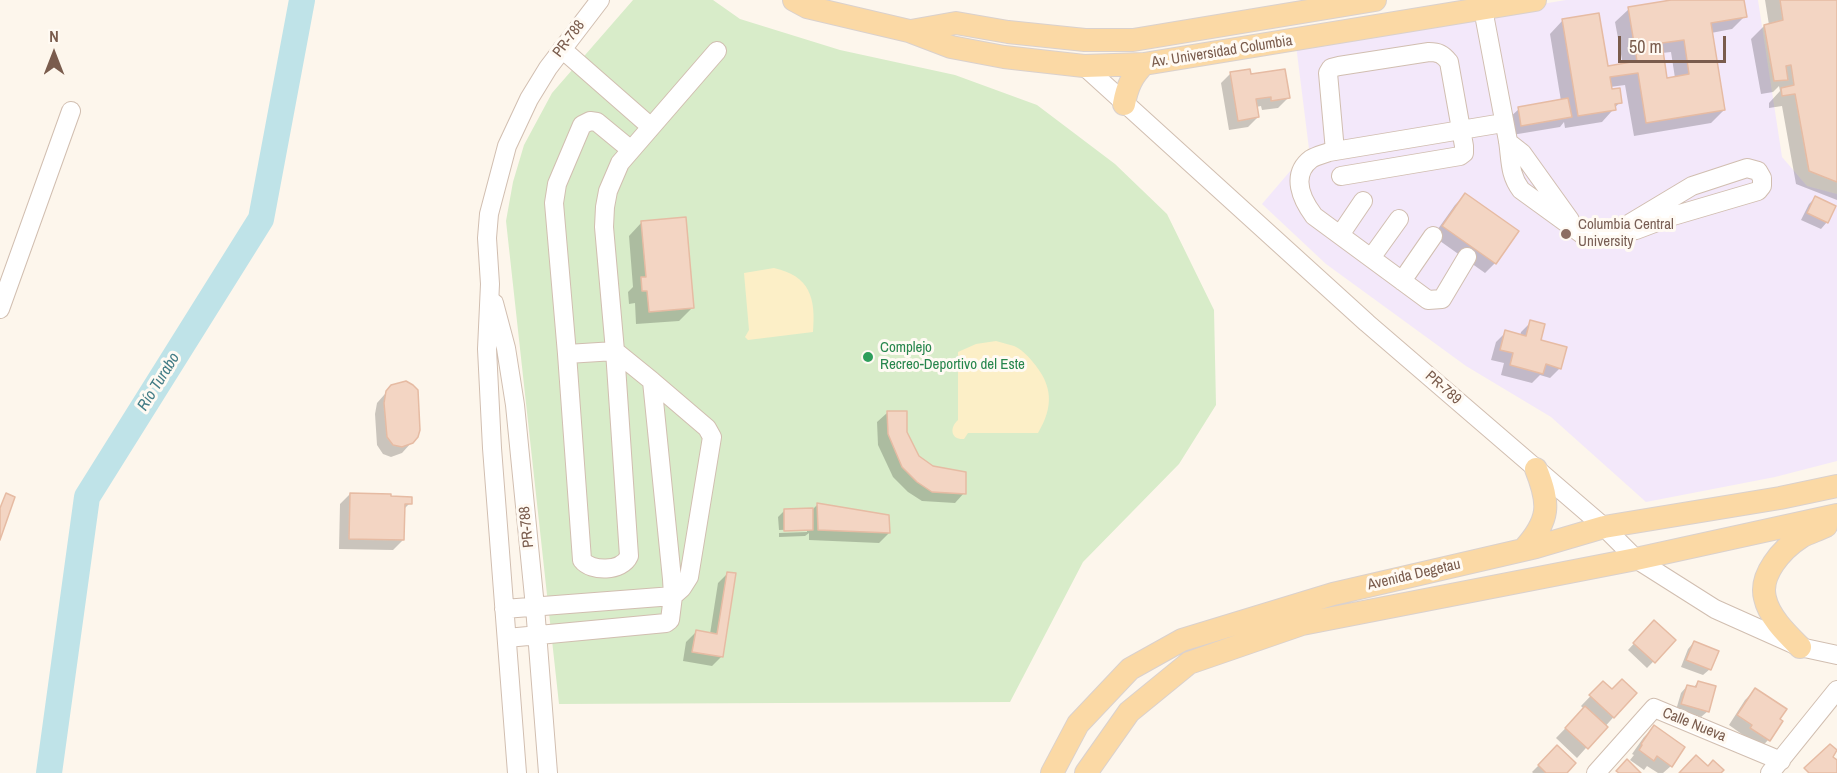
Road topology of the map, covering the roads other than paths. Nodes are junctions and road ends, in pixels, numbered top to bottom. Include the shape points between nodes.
1 (600, 0) edge
2 (794, 0) edge
3 (1375, 0) edge
4 (1535, 0) edge
5 (1483, 3) edge
6 (1276, 16) junction
7 (987, 28) junction
8 (909, 31) junction
9 (562, 49) junction
10 (717, 51) dead end
11 (1144, 64) junction
12 (1084, 66) junction
13 (1124, 104) junction
14 (71, 111) dead end
15 (1503, 123) junction
16 (651, 127) junction
17 (1461, 130) junction
18 (631, 150) junction
19 (1335, 151) junction
20 (1341, 176) dead end
21 (1363, 201) dead end
22 (1399, 219) dead end
23 (1621, 232) junction
24 (1340, 235) junction
25 (1433, 236) dead end
26 (1467, 257) dead end
27 (1371, 258) junction
28 (1402, 281) junction
29 (490, 284) junction
30 (0, 309) edge
31 (615, 351) junction
32 (567, 354) junction
33 (652, 381) junction
34 (1536, 469) junction
35 (1837, 486) edge
36 (1837, 515) edge
37 (1837, 521) edge
38 (1604, 527) junction
39 (1524, 549) junction
40 (1636, 559) junction
41 (673, 596) junction
42 (535, 607) junction
43 (504, 609) junction
44 (537, 636) junction
45 (507, 638) junction
46 (1800, 647) junction
47 (1837, 655) edge
48 (1837, 690) edge
49 (1775, 767) edge
50 (517, 773) edge
51 (549, 773) edge
52 (1052, 773) edge
53 (1086, 773) edge
54 (1596, 773) edge

1 - 9 street, PR-788 / PR-788
2 - 8 main road, Av. Universidad Columbia via 807,7
3 - 6 main road, Av. Universidad Columbia
4 - 5 main road, Av. Universidad Columbia
5 - 11 main road, Av. Universidad Columbia
5 - 15 street
6 - 7 main road, Av. Universidad Columbia via 1132,40 1085,40
6 - 12 main road via 1236,32 1097,56
7 - 8 main road, Av. Universidad Columbia via 956,23
7 - 12 main road via 1013,40 1061,50
8 - 12 main road, Av. Universidad Columbia via 951,47
9 - 16 street
9 - 29 street, PR-788 / PR-788 via 529,99 507,146 489,214
10 - 16 street
11 - 12 main road, Av. Universidad Columbia
11 - 13 main road via 1127,88
12 - 13 street, PR-789 / PR-789
13 - 34 street, PR-789 / PR-789
14 - 30 street
15 - 17 street
15 - 23 street via 1508,142 1522,153 1571,225 1592,237
16 - 18 street
17 - 19 street
17 - 19 street via 1449,62 1437,52 1339,66 1328,73
17 - 20 street via 1464,153 1460,156
18 - 31 street via 620,163 605,207
18 - 32 street via 597,122 590,121 582,125 558,184 554,203
19 - 24 street via 1305,165 1299,186 1314,216
21 - 24 street
22 - 27 street
23 - 23 street via 1758,191 1762,178 1758,171 1747,168 1692,186
24 - 27 street
25 - 28 street
26 - 28 street via 1442,299 1428,300
27 - 28 street
29 - 42 street, PR-788 / PR-788 via 515,405
29 - 43 street, PR-788 / PR-788 via 488,360
31 - 32 street
31 - 32 street via 629,556 618,567 595,568 586,566 582,560
31 - 33 street
33 - 41 street
33 - 41 street via 707,428 712,437 689,577
34 - 38 street, PR-789 / PR-789
34 - 39 main road via 1546,511 1539,531
35 - 38 main road, Avenida Degetau
36 - 40 main road, Avenida Degetau
37 - 46 main road via 1800,538 1773,564 1764,583 1765,599 1779,625
38 - 39 main road, Avenida Degetau
38 - 40 street, PR-789 / PR-789
39 - 52 main road, Avenida Degetau via 1333,594 1182,640 1130,669 1078,724
40 - 46 street, PR-789 / PR-789 via 1715,609
40 - 53 main road, Avenida Degetau via 1302,624 1189,663 1129,712
41 - 42 street
41 - 44 street via 670,620 666,623
42 - 43 street
42 - 44 street, PR-788 / PR-788
43 - 45 street, PR-788 / PR-788
44 - 45 street
44 - 51 street, PR-788 / PR-788
45 - 50 street, PR-788 / PR-788
46 - 47 street, PR-789 / PR-789
48 - 49 street
49 - 54 street, Calle Nueva via 1654,708

